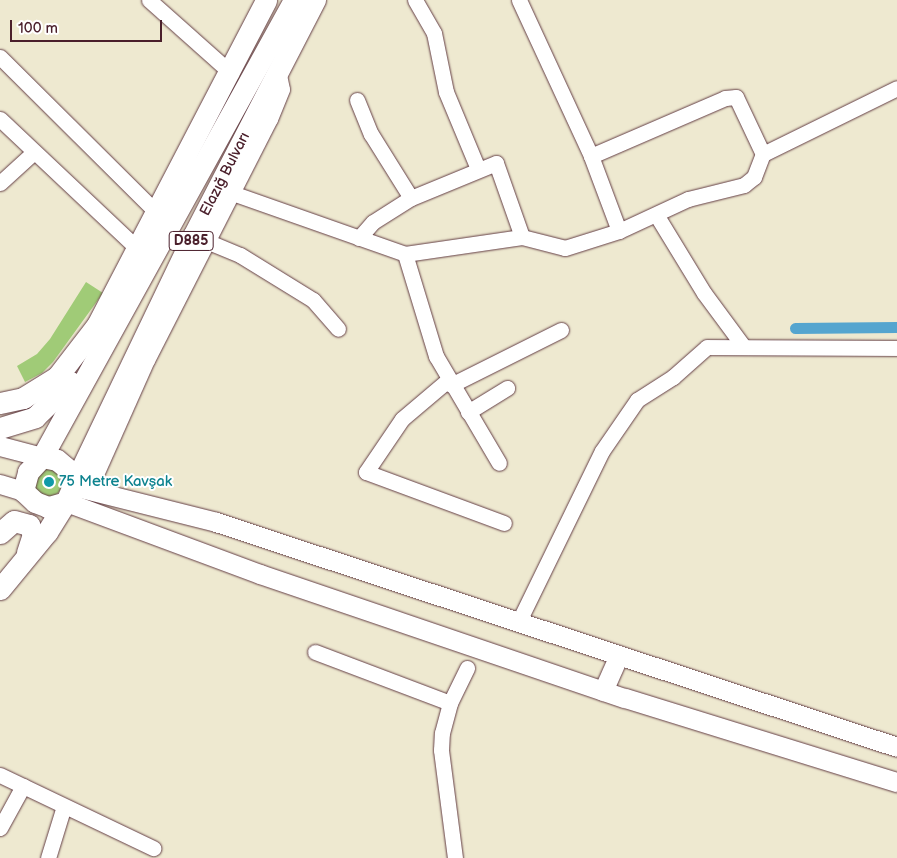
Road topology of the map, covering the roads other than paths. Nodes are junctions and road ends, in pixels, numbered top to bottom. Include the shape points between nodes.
1 (150, 0) edge
2 (294, 0) edge
3 (315, 0) edge
4 (329, 0) edge
5 (415, 0) edge
6 (518, 0) edge
7 (264, 2) edge
8 (0, 57) edge
9 (275, 63) junction
10 (231, 73) junction
11 (897, 88) edge
12 (357, 100) dead end
13 (0, 119) edge
14 (34, 152) junction
15 (763, 154) junction
16 (591, 156) junction
17 (478, 169) junction
18 (0, 183) edge
19 (226, 191) junction
20 (411, 198) junction
21 (157, 213) junction
22 (657, 216) junction
23 (620, 231) junction
24 (522, 237) junction
25 (360, 238) junction
26 (201, 239) junction
27 (137, 248) junction
28 (405, 254) junction
29 (338, 329) dead end
30 (561, 330) dead end
31 (104, 344) junction
32 (744, 347) junction
33 (897, 348) edge
34 (450, 382) junction
35 (507, 388) dead end
36 (0, 403) edge
37 (468, 412) junction
38 (0, 428) edge
39 (0, 446) edge
40 (42, 457) junction
41 (499, 463) dead end
42 (0, 484) edge
43 (24, 491) junction
44 (76, 493) junction
45 (504, 523) dead end
46 (0, 533) edge
47 (26, 553) junction
48 (0, 589) edge
49 (519, 621) junction
50 (315, 652) dead end
51 (619, 655) junction
52 (467, 668) dead end
53 (603, 691) junction
54 (450, 703) junction
55 (897, 747) edge
56 (0, 776) edge
57 (897, 782) edge
58 (23, 786) junction
59 (64, 806) junction
60 (0, 828) edge
61 (153, 848) dead end
62 (48, 858) edge
63 (455, 858) edge

1 - 10 street
2 - 9 highway, Elazığ Bulvarı / D885
3 - 9 highway, Elazığ Bulvarı / D885
4 - 9 highway
5 - 17 street via 434,33 446,92
6 - 16 street
7 - 9 highway
7 - 10 highway
8 - 21 street
9 - 19 highway, Elazığ Bulvarı / D885
9 - 31 highway, Elazığ Bulvarı / D885
10 - 21 highway
11 - 15 street
12 - 20 street via 372,134
13 - 14 street
14 - 18 street
14 - 27 street
15 - 16 street via 736,96
15 - 22 street via 754,177 744,185 688,199
16 - 23 street
17 - 20 street
17 - 24 street via 496,163 500,166
19 - 25 street
19 - 26 highway, Elazığ Bulvarı / D885
20 - 25 street via 373,222
21 - 27 highway
22 - 23 street
22 - 32 street via 704,293
23 - 24 street via 565,248
24 - 28 street
25 - 28 street
26 - 29 street via 240,255 313,300
26 - 44 highway, Elazığ Bulvarı / D885
27 - 36 highway via 97,325 71,362 40,389
28 - 34 street via 436,356
30 - 34 street
31 - 38 highway via 50,406 35,417
31 - 40 highway, Elazığ Bulvarı / D885
32 - 33 street
32 - 49 street via 707,347 672,377 637,400 602,451
34 - 37 street
34 - 45 street via 402,419 366,472
35 - 37 street
37 - 41 street
39 - 40 main road
40 - 43 highway via 28,472
40 - 44 highway via 64,464
42 - 43 main road
43 - 44 highway via 41,506 55,506
43 - 46 highway
44 - 47 highway, Elazığ Bulvarı / D885 via 47,532
44 - 49 main road via 216,522
44 - 53 main road via 260,574
46 - 47 highway via 14,521 29,525 33,534
47 - 48 highway, Elazığ Bulvarı / D885
49 - 51 main road
50 - 54 street
51 - 53 main road
51 - 55 main road
52 - 54 street
53 - 57 main road
54 - 63 street via 444,720 441,750
56 - 58 street
58 - 59 street
58 - 60 street
59 - 61 street
59 - 62 street

